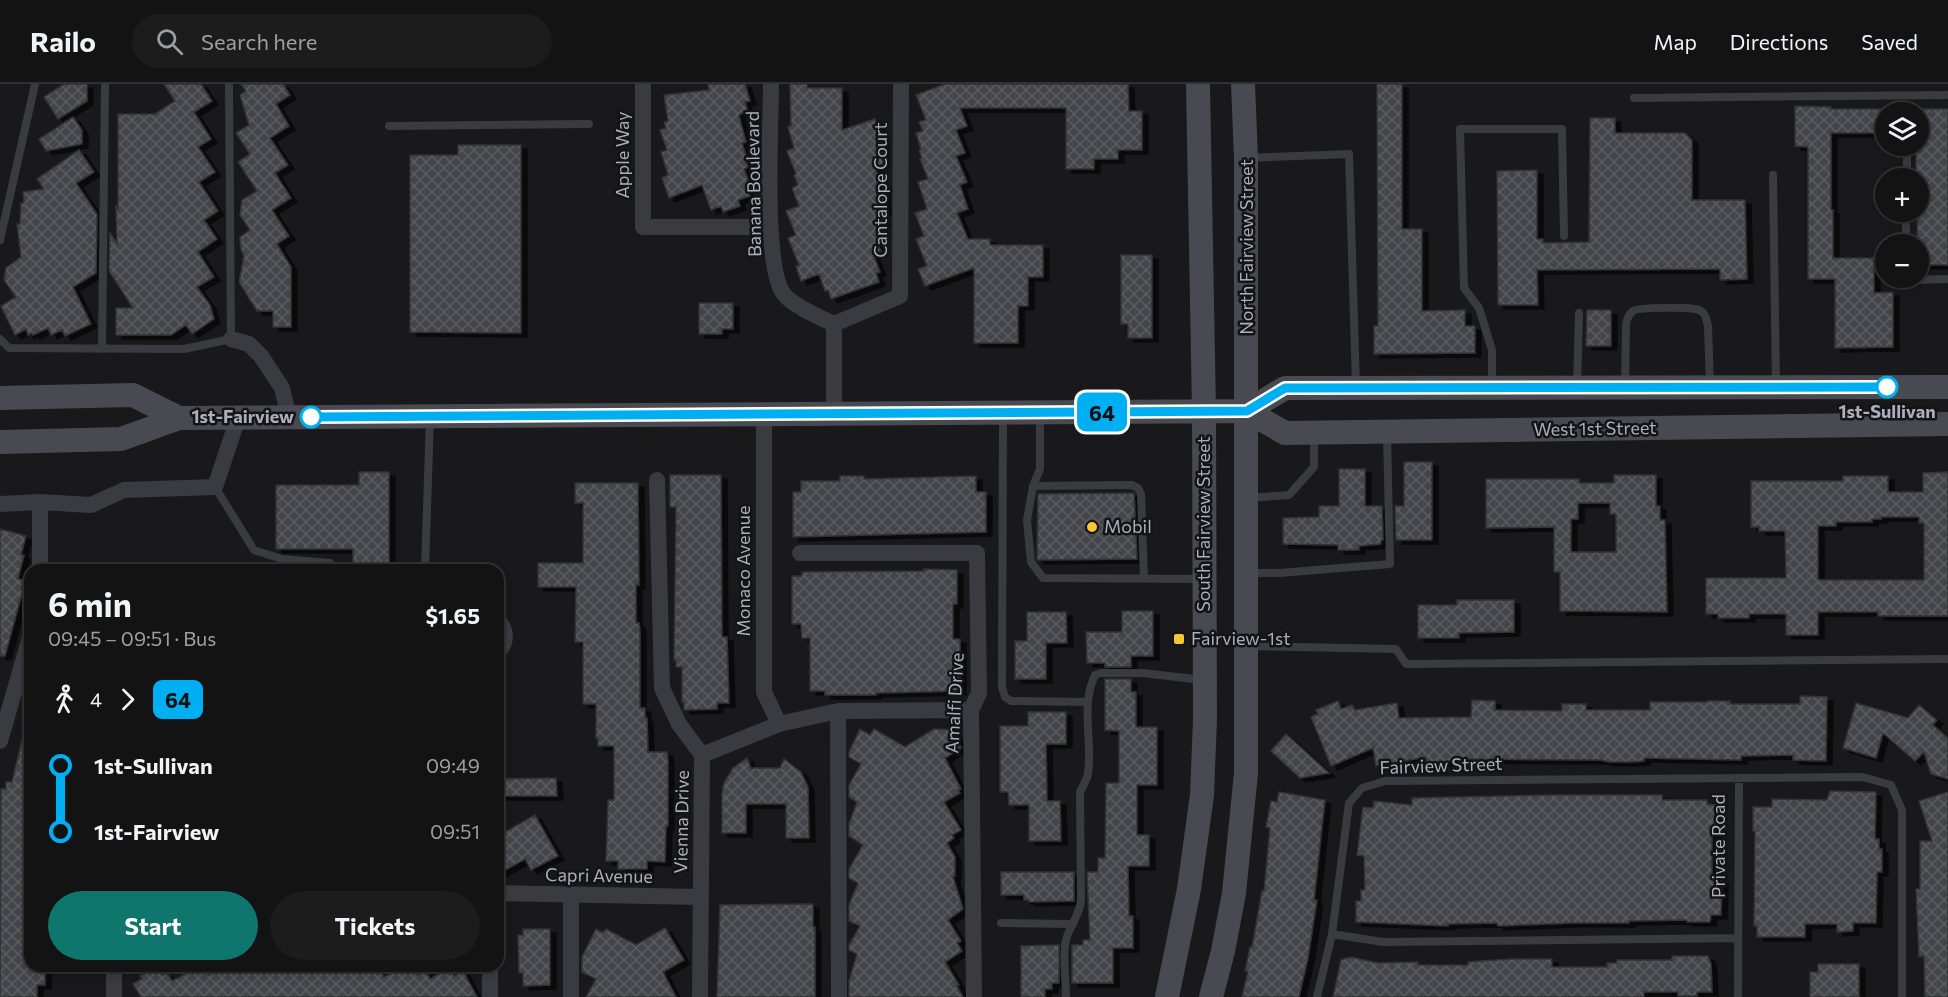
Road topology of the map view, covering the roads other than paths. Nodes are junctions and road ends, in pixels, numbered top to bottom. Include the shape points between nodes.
1 (35, 84) edge
2 (105, 84) edge
3 (229, 84) edge
4 (643, 84) edge
5 (771, 84) edge
6 (900, 84) edge
7 (1198, 84) edge
8 (1243, 84) edge
9 (1948, 95) edge
10 (1634, 98) dead end
11 (589, 124) dead end
12 (389, 126) dead end
13 (1246, 158) junction
14 (1773, 175) dead end
15 (770, 226) junction
16 (1564, 236) dead end
17 (0, 240) edge
18 (1948, 279) edge
19 (1929, 280) edge
20 (1579, 313) dead end
21 (834, 324) junction
22 (0, 339) edge
23 (231, 339) junction
24 (102, 349) junction
25 (1492, 387) junction
26 (1577, 387) junction
27 (1625, 387) junction
28 (1710, 387) junction
29 (1776, 387) junction
30 (1948, 387) edge
31 (1356, 388) junction
32 (0, 398) edge
33 (1204, 411) junction
34 (1247, 411) junction
35 (1003, 412) junction
36 (1040, 412) junction
37 (764, 414) junction
38 (834, 414) junction
39 (430, 417) junction
40 (179, 418) junction
41 (238, 418) junction
42 (289, 418) junction
43 (1948, 424) edge
44 (1387, 431) junction
45 (1314, 432) junction
46 (0, 442) edge
47 (657, 480) dead end
48 (1034, 486) junction
49 (215, 487) junction
50 (1247, 498) junction
51 (40, 502) junction
52 (0, 504) edge
53 (800, 554) dead end
54 (330, 563) dead end
55 (40, 564) edge
56 (425, 564) edge
57 (1247, 573) junction
58 (1144, 579) junction
59 (1204, 579) junction
60 (504, 620) edge
61 (1247, 646) junction
62 (504, 653) edge
63 (24, 659) edge
64 (1948, 659) edge
65 (1204, 680) junction
66 (1087, 702) junction
67 (971, 710) junction
68 (838, 711) junction
69 (779, 724) junction
70 (0, 741) edge
71 (702, 755) junction
72 (1739, 778) junction
73 (504, 893) edge
74 (571, 895) junction
75 (700, 897) junction
76 (1001, 923) dead end
77 (1073, 924) junction
78 (1332, 934) junction
79 (1738, 938) junction
80 (114, 972) edge
81 (490, 972) edge
82 (114, 997) edge
83 (490, 997) edge
84 (571, 997) edge
85 (700, 997) edge
86 (839, 997) edge
87 (974, 997) edge
88 (1066, 997) edge
89 (1167, 997) edge
90 (1211, 997) edge
91 (1317, 997) edge
92 (1738, 997) edge
93 (1902, 997) edge

1 - 17 lane
2 - 24 lane
3 - 23 lane
4 - 15 street, Apple Way via 642,226
5 - 15 street, Banana Boulevard
6 - 21 street, Cantalope Court via 900,296
7 - 33 main road, South Fairview Street
8 - 13 main road, North Fairview Street
9 - 10 lane
11 - 12 lane
13 - 31 lane via 1349,154
13 - 34 main road, North Fairview Street
14 - 29 lane
15 - 21 street, Banana Boulevard via 776,275 783,294
16 - 25 lane via 1562,129 1460,129 1464,288 1479,308 1492,351
18 - 19 lane
20 - 26 lane
21 - 38 street
22 - 24 lane via 9,348
23 - 24 lane via 184,349
23 - 42 street via 249,344 261,356 282,388
25 - 26 main road
25 - 31 main road
26 - 27 main road
27 - 28 main road
27 - 28 lane via 1626,324 1628,316 1637,309 1702,311 1706,316
28 - 29 main road
29 - 30 main road
31 - 34 main road via 1285,388
32 - 40 main road via 133,395
33 - 34 main road
33 - 36 main road
33 - 59 main road, South Fairview Street
34 - 45 main road, West 1st Street via 1285,433
34 - 50 main road
35 - 36 main road
35 - 38 main road
35 - 66 lane via 1002,687 1011,701
36 - 48 lane via 1040,469
37 - 38 main road
37 - 39 main road
37 - 69 street, Monaco Avenue via 764,692
39 - 42 main road
39 - 56 lane
40 - 41 main road
40 - 46 main road via 122,439
41 - 42 main road
41 - 49 street
43 - 44 main road, West 1st Street
44 - 45 main road, West 1st Street
44 - 57 lane via 1390,564
45 - 50 lane via 1314,467 1289,495
47 - 71 street, Vienna Drive via 662,688 679,724
48 - 58 lane via 1138,488
48 - 58 lane via 1027,520 1031,562 1043,578
49 - 51 street via 124,490 91,505
49 - 54 lane via 254,550 282,559
50 - 57 main road
51 - 52 street
51 - 55 street
53 - 67 street, Amalfi Drive via 977,553 979,693
57 - 61 main road
58 - 59 lane
59 - 65 main road, South Fairview Street
60 - 62 lane via 509,635
61 - 64 lane via 1396,649 1406,664
61 - 90 main road via 1246,773 1234,893
63 - 70 street
65 - 66 lane via 1101,673 1095,675
65 - 89 main road, South Fairview Street via 1202,795 1189,889
66 - 77 lane via 1088,775 1080,792 1082,900
67 - 68 street
67 - 87 street, Amalfi Drive
68 - 69 street
68 - 86 street
69 - 71 street
71 - 75 street, Vienna Drive
72 - 78 lane, Fairview Street via 1385,781 1362,788 1349,803
72 - 79 lane, Private Road
72 - 93 lane, Private Road via 1863,777 1891,785 1902,810
73 - 74 street, Capri Avenue
74 - 75 street, Capri Avenue
74 - 84 street
75 - 85 street, Vienna Drive
76 - 77 lane
77 - 88 lane via 1065,947
78 - 79 lane via 1383,942
78 - 91 lane, Fairview Street
79 - 92 lane, Private Road
80 - 82 street
81 - 83 street

